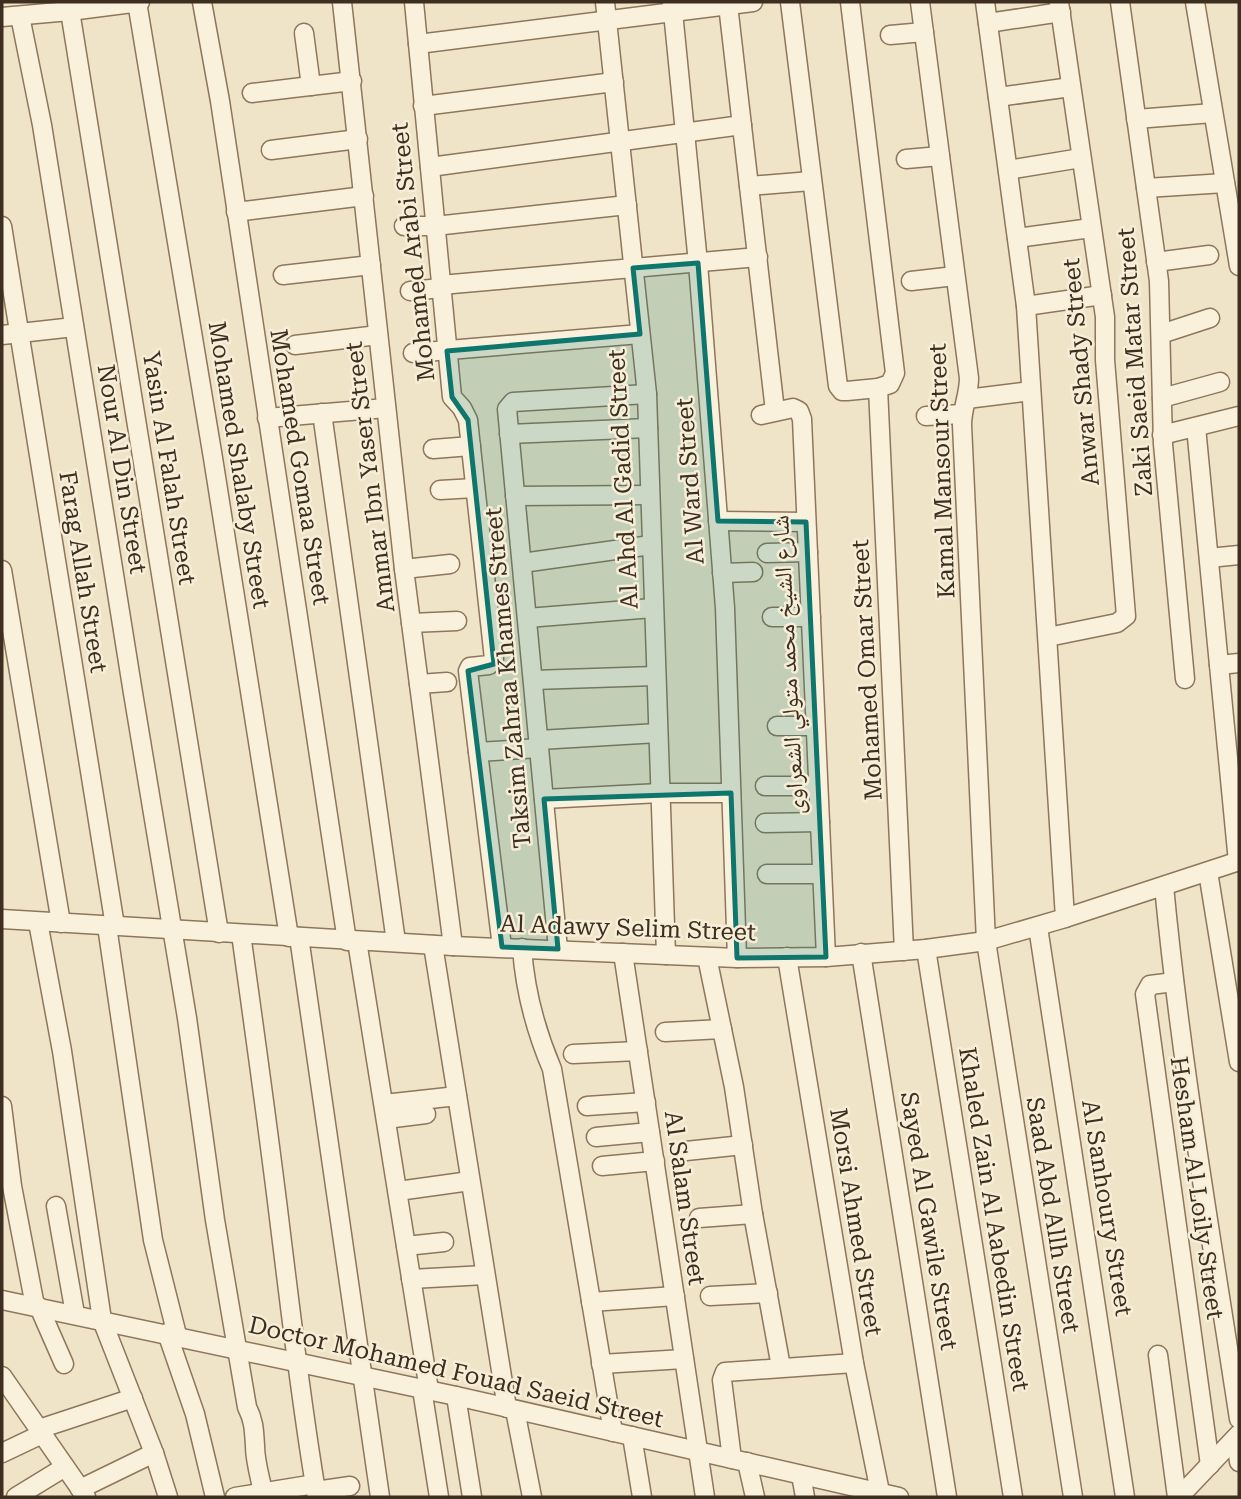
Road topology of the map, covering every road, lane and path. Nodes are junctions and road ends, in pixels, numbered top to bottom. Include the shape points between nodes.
1 (139, 2) edge
2 (202, 2) edge
3 (342, 2) edge
4 (414, 2) edge
5 (605, 2) edge
6 (753, 2) edge
7 (790, 2) edge
8 (850, 2) edge
9 (920, 2) edge
10 (985, 2) edge
11 (1120, 2) edge
12 (1195, 2) edge
13 (728, 5) junction
14 (673, 7) edge
15 (1060, 7) edge
16 (71, 11) junction
17 (9, 13) edge
18 (607, 20) junction
19 (988, 23) junction
20 (304, 33) dead end
21 (924, 33) junction
22 (890, 35) dead end
23 (418, 44) junction
24 (352, 81) junction
25 (614, 82) junction
26 (312, 86) junction
27 (1071, 87) junction
28 (252, 93) dead end
29 (998, 97) junction
30 (423, 106) junction
31 (1213, 113) junction
32 (1136, 120) junction
33 (742, 125) junction
34 (685, 133) junction
35 (358, 139) junction
36 (621, 141) junction
37 (271, 150) dead end
38 (940, 156) junction
39 (1081, 158) junction
40 (906, 159) dead end
41 (430, 167) junction
42 (1008, 170) junction
43 (811, 181) junction
44 (1225, 184) junction
45 (749, 186) junction
46 (1146, 188) junction
47 (363, 196) junction
48 (627, 205) junction
49 (236, 212) junction
50 (2, 226) edge
51 (404, 226) dead end
52 (435, 226) junction
53 (1091, 228) junction
54 (1017, 238) junction
55 (1209, 255) dead end
56 (758, 257) junction
57 (698, 262) junction
58 (1156, 262) junction
59 (371, 265) junction
60 (1239, 266) edge
61 (633, 268) junction
62 (283, 275) dead end
63 (955, 276) junction
64 (911, 281) dead end
65 (441, 286) junction
66 (410, 291) dead end
67 (1102, 295) junction
68 (1026, 306) junction
69 (1210, 318) dead end
70 (74, 327) junction
71 (20, 333) junction
72 (640, 334) junction
73 (1161, 334) junction
74 (2, 335) edge
75 (378, 335) junction
76 (295, 345) dead end
77 (447, 351) junction
78 (414, 353) dead end
79 (1220, 382) dead end
80 (878, 388) junction
81 (1031, 391) junction
82 (647, 394) junction
83 (1162, 398) junction
84 (965, 406) junction
85 (386, 408) junction
86 (322, 413) junction
87 (926, 416) dead end
88 (1239, 416) edge
89 (267, 418) junction
90 (1196, 427) junction
91 (648, 428) junction
92 (509, 434) junction
93 (1162, 435) junction
94 (471, 446) junction
95 (433, 449) dead end
96 (475, 488) junction
97 (440, 490) dead end
98 (650, 495) junction
99 (515, 496) junction
100 (719, 521) junction
101 (806, 522) junction
102 (652, 545) junction
103 (808, 552) junction
104 (767, 553) dead end
105 (1239, 555) edge
106 (1209, 558) junction
107 (522, 563) junction
108 (450, 564) dead end
109 (404, 569) junction
110 (2, 570) edge
111 (753, 572) dead end
112 (722, 573) junction
113 (653, 608) junction
114 (772, 617) dead end
115 (811, 617) junction
116 (527, 618) junction
117 (457, 621) dead end
118 (411, 623) junction
119 (1048, 636) junction
120 (1239, 663) edge
121 (1219, 665) junction
122 (655, 676) junction
123 (1185, 679) dead end
124 (533, 680) junction
125 (447, 682) dead end
126 (419, 684) junction
127 (776, 726) dead end
128 (815, 726) junction
129 (658, 733) junction
130 (539, 744) junction
131 (478, 752) junction
132 (765, 786) dead end
133 (818, 786) junction
134 (660, 793) junction
135 (731, 793) junction
136 (544, 799) junction
137 (820, 822) junction
138 (765, 823) dead end
139 (1239, 861) edge
140 (1208, 872) junction
141 (767, 874) dead end
142 (822, 874) junction
143 (1164, 886) junction
144 (3, 914) edge
145 (1065, 918) junction
146 (38, 922) junction
147 (61, 923) junction
148 (111, 926) junction
149 (1038, 927) junction
150 (171, 930) junction
151 (219, 933) junction
152 (241, 934) junction
153 (294, 937) junction
154 (352, 941) junction
155 (986, 941) junction
156 (396, 943) junction
157 (433, 945) junction
158 (453, 946) junction
159 (502, 947) junction
160 (522, 948) junction
161 (558, 949) junction
162 (926, 949) junction
163 (904, 951) junction
164 (623, 953) junction
165 (861, 953) junction
166 (666, 955) junction
167 (707, 957) junction
168 (787, 957) junction
169 (826, 957) junction
170 (737, 958) junction
171 (1174, 982) junction
172 (722, 1029) junction
173 (665, 1032) dead end
174 (638, 1051) junction
175 (573, 1054) dead end
176 (1239, 1062) edge
177 (457, 1096) junction
178 (646, 1102) junction
179 (587, 1106) dead end
180 (2, 1107) edge
181 (385, 1112) junction
182 (426, 1114) dead end
183 (650, 1132) junction
184 (596, 1137) dead end
185 (743, 1145) junction
186 (687, 1151) dead end
187 (655, 1161) junction
188 (602, 1166) dead end
189 (470, 1181) junction
190 (7, 1187) edge
191 (398, 1191) junction
192 (56, 1206) dead end
193 (754, 1214) junction
194 (699, 1217) dead end
195 (444, 1242) dead end
196 (406, 1246) junction
197 (485, 1275) junction
198 (411, 1279) junction
199 (768, 1293) junction
200 (675, 1296) junction
201 (709, 1296) dead end
202 (2, 1300) edge
203 (591, 1302) junction
204 (37, 1307) junction
205 (75, 1314) junction
206 (102, 1320) junction
207 (172, 1334) junction
208 (236, 1348) junction
209 (1158, 1354) dead end
210 (684, 1359) junction
211 (295, 1361) junction
212 (854, 1363) junction
213 (64, 1364) dead end
214 (601, 1364) junction
215 (781, 1367) junction
216 (363, 1376) junction
217 (4, 1383) edge
218 (425, 1390) junction
219 (456, 1396) junction
220 (133, 1398) junction
221 (511, 1409) junction
222 (1239, 1419) edge
223 (40, 1432) junction
224 (613, 1432) junction
225 (632, 1436) junction
226 (1237, 1436) edge
227 (698, 1451) junction
228 (2, 1453) edge
229 (154, 1453) junction
230 (739, 1461) junction
231 (1239, 1462) edge
232 (1210, 1465) junction
233 (65, 1467) junction
234 (801, 1475) junction
235 (350, 1486) dead end
236 (316, 1491) edge
237 (263, 1492) junction
238 (83, 1493) edge
239 (881, 1495) edge
240 (16, 1497) edge
241 (168, 1497) edge
242 (215, 1497) edge
243 (235, 1497) edge
244 (380, 1497) edge
245 (439, 1497) edge
246 (472, 1497) edge
247 (532, 1497) edge
248 (642, 1497) edge
249 (705, 1497) edge
250 (755, 1497) edge
251 (805, 1497) edge
252 (899, 1497) edge
253 (947, 1497) edge
254 (1013, 1497) edge
255 (1073, 1497) edge
256 (1125, 1497) edge
257 (1178, 1497) edge

1 - 16 street
1 - 153 street, Mohamed Shalaby Street
2 - 49 street, Mohamed Gomaa Street
3 - 24 street, Ammar Ibn Yaser Street
4 - 23 street, Mohamed Arabi Street
5 - 18 street, Al Ahd Al Gadid Street
6 - 13 street
7 - 43 street
8 - 80 street via 895,366 890,384
9 - 21 street, Kamal Mansour Street
10 - 19 street
11 - 32 street, Zaki Saeid Matar Street
12 - 31 street
13 - 14 street
13 - 33 street
14 - 18 street
14 - 34 street, Al Ward Street
15 - 19 street
15 - 27 street, Anwar Shady Street
16 - 17 street
16 - 151 street, Yasin Al Falah Street
17 - 70 street, Nour Al Din Street via 42,125
18 - 23 street
18 - 25 street, Al Ahd Al Gadid Street
19 - 29 street
20 - 26 street
21 - 22 street
21 - 38 street, Kamal Mansour Street
23 - 30 street, Mohamed Arabi Street
24 - 26 street
24 - 35 street, Ammar Ibn Yaser Street
25 - 30 street
25 - 36 street, Al Ahd Al Gadid Street
26 - 28 street
27 - 29 street
27 - 39 street, Anwar Shady Street
29 - 42 street
30 - 41 street, Mohamed Arabi Street
31 - 32 street
31 - 44 street
32 - 46 street, Zaki Saeid Matar Street
33 - 34 street
33 - 45 street
34 - 36 street
34 - 57 street, Al Ward Street
35 - 37 street
35 - 47 street, Ammar Ibn Yaser Street
36 - 41 street
36 - 48 street, Al Ahd Al Gadid Street
38 - 40 street
38 - 63 street, Kamal Mansour Street
39 - 42 street
39 - 53 street, Anwar Shady Street
41 - 52 street, Mohamed Arabi Street
42 - 54 street
43 - 45 street
43 - 80 street via 838,386 842,391
44 - 46 street
44 - 60 street
45 - 56 street
46 - 58 street, Zaki Saeid Matar Street
47 - 49 street
47 - 59 street, Ammar Ibn Yaser Street
48 - 52 street
48 - 61 street, Al Ahd Al Gadid Street
49 - 89 street, Mohamed Gomaa Street
50 - 71 street, Farag Allah Street
51 - 52 street
52 - 65 street, Mohamed Arabi Street
53 - 54 street
53 - 67 street, Anwar Shady Street
54 - 68 street
55 - 58 street
56 - 57 street
56 - 101 street, شارع الشيخ محمد متولي الشعراوى via 768,413 793,408 801,414
57 - 61 street
57 - 100 street, Al Ward Street
58 - 73 street, Zaki Saeid Matar Street
59 - 62 street
59 - 75 street, Ammar Ibn Yaser Street
61 - 65 street
61 - 72 street, Al Ahd Al Gadid Street
63 - 64 street
63 - 84 street, Kamal Mansour Street via 969,378
65 - 66 street
65 - 77 street, Mohamed Arabi Street
67 - 68 street
67 - 119 street, Anwar Shady Street via 1126,616 1117,623
68 - 81 street
69 - 73 street
70 - 71 street
70 - 150 street, Nour Al Din Street
71 - 74 street
71 - 148 street, Farag Allah Street
72 - 77 street
72 - 82 street, Al Ahd Al Gadid Street
73 - 83 street, Zaki Saeid Matar Street
75 - 76 street
75 - 85 street, Ammar Ibn Yaser Street
77 - 78 street
77 - 94 street, Mohamed Arabi Street via 452,397 466,413
79 - 83 street
80 - 163 street, Mohamed Omar Street
81 - 84 street
81 - 119 street
82 - 91 street, Al Ahd Al Gadid Street
82 - 92 street, Taksim Zahraa Khames Street via 510,403
83 - 93 street, Zaki Saeid Matar Street
84 - 87 street
84 - 155 street, Kamal Mansour Street
85 - 86 street
85 - 109 street, Ammar Ibn Yaser Street
86 - 89 street
86 - 156 street
88 - 90 street
89 - 154 street, Mohamed Gomaa Street
90 - 93 street
90 - 106 street
91 - 92 street
91 - 98 street, Al Ahd Al Gadid Street
92 - 99 street, Taksim Zahraa Khames Street
93 - 123 street, Zaki Saeid Matar Street
94 - 95 street
94 - 96 street, Mohamed Arabi Street
96 - 97 street
96 - 131 street, Mohamed Arabi Street via 493,658 491,664 468,670
98 - 99 street
98 - 102 street, Al Ahd Al Gadid Street
99 - 107 street, Taksim Zahraa Khames Street
100 - 101 street
100 - 112 street, Al Ward Street
101 - 103 street, شارع الشيخ محمد متولي الشعراوى
102 - 107 street
102 - 113 street, Al Ahd Al Gadid Street
103 - 104 street
103 - 115 street, شارع الشيخ محمد متولي الشعراوى
105 - 106 street
106 - 121 street
107 - 116 street, Taksim Zahraa Khames Street
108 - 109 street
109 - 118 street, Ammar Ibn Yaser Street
110 - 147 street
111 - 112 street
112 - 135 street, Al Ward Street
113 - 116 street
113 - 122 street, Al Ahd Al Gadid Street
114 - 115 street
115 - 128 street, شارع الشيخ محمد متولي الشعراوى
116 - 124 street, Taksim Zahraa Khames Street
117 - 118 street
118 - 126 street, Ammar Ibn Yaser Street
119 - 145 street
120 - 121 street
121 - 139 street
122 - 124 street
122 - 129 street, Al Ahd Al Gadid Street
124 - 130 street, Taksim Zahraa Khames Street
125 - 126 street
126 - 158 street, Ammar Ibn Yaser Street
127 - 128 street
128 - 133 street, شارع الشيخ محمد متولي الشعراوى
129 - 130 street
129 - 134 street, Al Ahd Al Gadid Street
130 - 131 street
130 - 136 street, Taksim Zahraa Khames Street
131 - 159 street
132 - 133 street
133 - 137 street, شارع الشيخ محمد متولي الشعراوى
134 - 135 street
134 - 136 street
134 - 166 street, Al Ahd Al Gadid Street
135 - 170 street, Al Ward Street
136 - 161 street, Taksim Zahraa Khames Street
137 - 138 street
137 - 142 street, شارع الشيخ محمد متولي الشعراوى
139 - 140 street, Al Adawy Selim Street
140 - 143 street, Al Adawy Selim Street
140 - 176 street
141 - 142 street
142 - 169 street, شارع الشيخ محمد متولي الشعراوى
143 - 145 street, Al Adawy Selim Street
143 - 171 street
144 - 146 street, Al Adawy Selim Street
145 - 149 street, Al Adawy Selim Street
146 - 147 street, Al Adawy Selim Street
146 - 206 street
147 - 148 street, Al Adawy Selim Street
148 - 150 street, Al Adawy Selim Street
148 - 207 street, Farag Allah Street via 153,1240
149 - 155 street, Al Adawy Selim Street
149 - 256 street, Al Sanhoury Street
150 - 151 street, Al Adawy Selim Street
150 - 208 street, Nour Al Din Street
151 - 152 street, Al Adawy Selim Street
152 - 153 street, Al Adawy Selim Street
152 - 211 street
153 - 154 street, Al Adawy Selim Street
153 - 216 street, Mohamed Shalaby Street
154 - 156 street, Al Adawy Selim Street
154 - 181 street, Mohamed Gomaa Street
155 - 162 street, Al Adawy Selim Street
155 - 255 street, Saad Abd Allh Street
156 - 157 street, Al Adawy Selim Street
157 - 158 street, Al Adawy Selim Street
157 - 177 street
158 - 159 street, Al Adawy Selim Street
159 - 160 street, Al Adawy Selim Street
160 - 161 street, Al Adawy Selim Street
160 - 203 street via 530,1010 552,1069
161 - 164 street, Al Adawy Selim Street
162 - 163 street, Al Adawy Selim Street
162 - 254 street, Khaled Zain Al Aabedin Street
163 - 165 street, Al Adawy Selim Street
164 - 166 street, Al Adawy Selim Street
164 - 174 street, Al Salam Street
165 - 169 street, Al Adawy Selim Street
165 - 253 street, Sayed Al Gawile Street
166 - 167 street, Al Adawy Selim Street
167 - 170 street, Al Adawy Selim Street
167 - 172 street
168 - 169 street, Al Adawy Selim Street
168 - 170 street, Al Adawy Selim Street
168 - 212 street, Morsi Ahmed Street
171 - 222 street
171 - 232 street, Hesham Al Loily Street via 1150,985 1145,994
172 - 173 street
172 - 185 street
174 - 175 street
174 - 178 street, Al Salam Street
177 - 181 street
177 - 189 street
178 - 179 street
178 - 183 street, Al Salam Street
180 - 190 street
181 - 182 street
181 - 191 street, Mohamed Gomaa Street
183 - 184 street
183 - 187 street, Al Salam Street
185 - 186 street
185 - 193 street
187 - 188 street
187 - 200 street, Al Salam Street
189 - 191 street
189 - 197 street
190 - 204 street
191 - 196 street, Mohamed Gomaa Street
192 - 205 street
193 - 194 street
193 - 199 street
195 - 196 street
196 - 198 street, Mohamed Gomaa Street
197 - 198 street
197 - 221 street
198 - 218 street, Mohamed Gomaa Street
199 - 201 street
199 - 215 street
200 - 203 street
200 - 210 street, Al Salam Street
202 - 204 street, Doctor Mohamed Fouad Saeid Street
203 - 214 street
204 - 205 street, Doctor Mohamed Fouad Saeid Street
204 - 213 street
205 - 206 street, Doctor Mohamed Fouad Saeid Street
206 - 207 street, Doctor Mohamed Fouad Saeid Street
206 - 220 street
207 - 208 street, Doctor Mohamed Fouad Saeid Street
207 - 242 street, Farag Allah Street
208 - 211 street, Doctor Mohamed Fouad Saeid Street
208 - 237 street, Nour Al Din Street via 256,1433
209 - 257 street
210 - 214 street
210 - 227 street, Al Salam Street
211 - 216 street, Doctor Mohamed Fouad Saeid Street
211 - 236 street
212 - 215 street
212 - 239 street, Morsi Ahmed Street
214 - 224 street
215 - 230 street via 729,1370 722,1376
216 - 218 street, Doctor Mohamed Fouad Saeid Street
216 - 244 street, Mohamed Shalaby Street
217 - 223 street
218 - 219 street, Doctor Mohamed Fouad Saeid Street
218 - 245 street, Mohamed Gomaa Street
219 - 221 street, Doctor Mohamed Fouad Saeid Street
219 - 246 street
220 - 223 street
220 - 229 street
221 - 224 street, Doctor Mohamed Fouad Saeid Street
221 - 247 street
223 - 228 street
223 - 233 street
224 - 225 street, Doctor Mohamed Fouad Saeid Street
225 - 227 street, Doctor Mohamed Fouad Saeid Street
225 - 248 street
226 - 231 street
226 - 232 street
227 - 230 street, Doctor Mohamed Fouad Saeid Street
227 - 249 street, Al Salam Street
229 - 238 street
229 - 241 street
230 - 234 street, Doctor Mohamed Fouad Saeid Street
230 - 250 street
232 - 257 street
233 - 238 street
233 - 240 street
234 - 239 street, Doctor Mohamed Fouad Saeid Street
234 - 251 street
235 - 236 street
236 - 237 street
237 - 243 street
239 - 252 street, Doctor Mohamed Fouad Saeid Street

